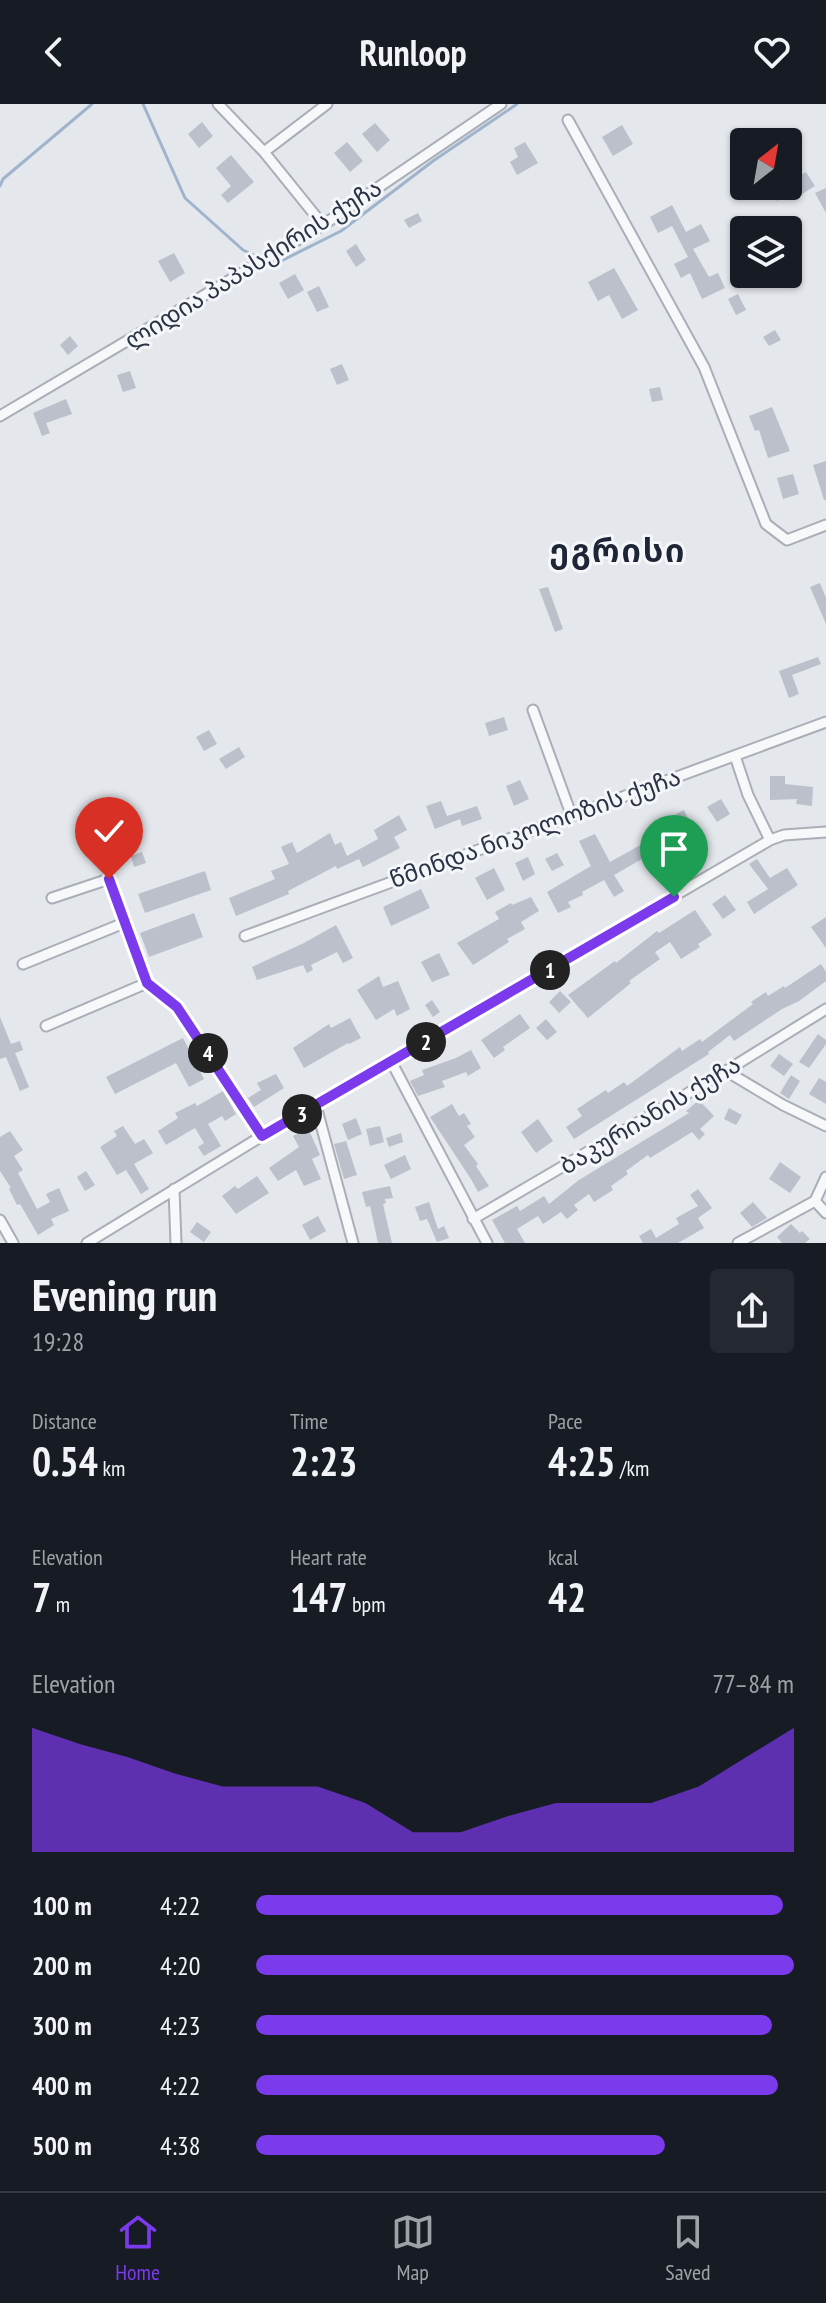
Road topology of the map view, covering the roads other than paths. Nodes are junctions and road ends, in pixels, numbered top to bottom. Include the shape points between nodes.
1 (218, 104) edge
2 (327, 104) edge
3 (501, 104) edge
4 (568, 120) dead end
5 (264, 152) junction
6 (323, 225) junction
7 (0, 416) edge
8 (826, 525) edge
9 (533, 710) dead end
10 (826, 722) edge
11 (735, 756) junction
12 (571, 814) junction
13 (826, 832) edge
14 (770, 840) junction
15 (52, 898) dead end
16 (124, 923) junction
17 (245, 936) dead end
18 (23, 964) dead end
19 (147, 983) junction
20 (826, 1009) edge
21 (46, 1026) dead end
22 (392, 1063) junction
23 (726, 1071) junction
24 (316, 1106) junction
25 (826, 1126) edge
26 (262, 1136) junction
27 (826, 1177) edge
28 (174, 1189) junction
29 (815, 1201) junction
30 (826, 1213) edge
31 (473, 1219) junction
32 (0, 1220) edge
33 (13, 1243) edge
34 (87, 1243) edge
35 (176, 1243) edge
36 (353, 1243) edge
37 (487, 1243) edge
38 (738, 1243) edge

1 - 5 street
2 - 5 street
3 - 6 street, ლიდია პაპასქირის ქუჩა
4 - 8 street via 704,367 766,524 787,540
5 - 6 street
6 - 7 street, ლიდია პაპასქირის ქუჩა
9 - 12 street
10 - 11 street, წმინდა ნიკოლოზის ქუჩა
11 - 12 street, წმინდა ნიკოლოზის ქუჩა
11 - 14 street
12 - 17 street, წმინდა ნიკოლოზის ქუჩა
13 - 14 street
14 - 22 street
15 - 16 street via 109,879
16 - 18 street
16 - 19 street
19 - 21 street
19 - 26 street via 177,1007
20 - 23 street, ბაკურიანის ქუჩა
22 - 24 street
22 - 31 street
23 - 25 street
23 - 31 street, ბაკურიანის ქუჩა
24 - 26 street
24 - 36 street
26 - 28 street
27 - 29 street
28 - 34 street
28 - 35 street
29 - 30 street
29 - 38 street
31 - 37 street
32 - 33 street

